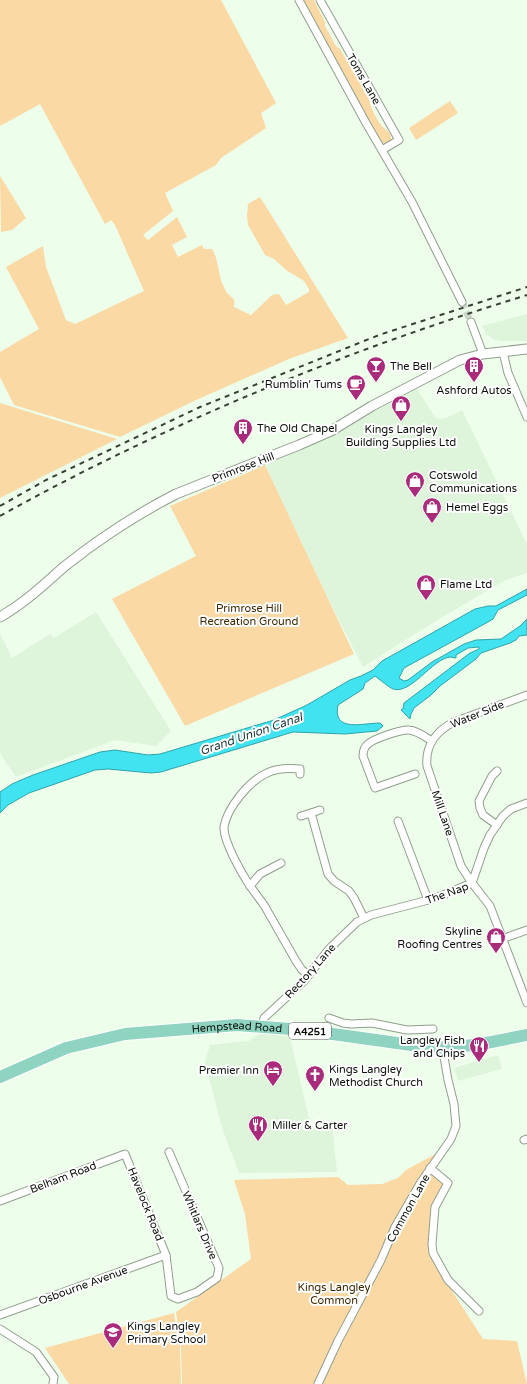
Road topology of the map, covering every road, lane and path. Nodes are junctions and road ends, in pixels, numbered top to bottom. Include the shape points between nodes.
1 (299, 0) edge
2 (320, 0) edge
3 (382, 150) junction
4 (462, 302) tunnel mouth
5 (471, 322) tunnel mouth
6 (527, 349) edge
7 (503, 352) junction
8 (482, 354) junction
9 (527, 417) edge
10 (0, 617) edge
11 (527, 695) edge
12 (432, 741) junction
13 (300, 769) dead end
14 (497, 771) dead end
15 (415, 774) dead end
16 (527, 803) edge
17 (320, 810) dead end
18 (311, 813) junction
19 (301, 816) dead end
20 (398, 821) dead end
21 (497, 825) junction
22 (281, 863) dead end
23 (472, 883) junction
24 (250, 886) junction
25 (428, 900) junction
26 (364, 918) junction
27 (527, 930) edge
28 (502, 939) junction
29 (309, 974) junction
30 (527, 1003) edge
31 (329, 1018) dead end
32 (378, 1025) junction
33 (262, 1027) junction
34 (433, 1029) dead end
35 (527, 1035) edge
36 (376, 1040) junction
37 (444, 1048) junction
38 (0, 1077) edge
39 (169, 1152) dead end
40 (125, 1154) joint
41 (430, 1168) junction
42 (0, 1201) edge
43 (166, 1255) junction
44 (479, 1311) dead end
45 (0, 1315) edge
46 (0, 1328) edge
47 (53, 1384) edge
48 (318, 1384) edge

1 - 3 street, Toms Lane
2 - 3 street, Toms Lane via 399,140
3 - 4 street, Toms Lane via 412,202
5 - 8 street
6 - 7 street, Primrose Hill
7 - 8 street, Primrose Hill
7 - 9 street via 508,373
8 - 10 street, Primrose Hill via 446,367 324,434 161,502 98,542 30,597
11 - 12 street, Water Side via 454,722 437,733
12 - 15 street via 419,733 400,731 367,745 364,750 363,756 372,789
12 - 23 street, Mill Lane via 426,758 427,766 461,866
13 - 24 street via 277,769 262,776 238,798 228,817 224,828 226,837
14 - 21 street via 479,801 483,815
16 - 21 street via 511,808
17 - 18 street
18 - 19 street
18 - 26 street via 328,874 334,882 349,891
20 - 25 street
21 - 23 street via 484,848
22 - 24 street via 260,874
23 - 25 street, The Nap
23 - 28 street, The Nap via 490,906
24 - 29 street via 302,970
25 - 26 street, The Nap
26 - 29 street, Rectory Lane via 334,944
27 - 28 street
28 - 30 street, The Nap
29 - 33 street, Rectory Lane via 264,1018
31 - 32 street via 342,1023
32 - 34 street via 407,1030
32 - 36 street
33 - 36 main road, Hempstead Road / A4251
33 - 38 main road, Hempstead Road / A4251 via 237,1025 125,1034 66,1048
35 - 37 main road, Hempstead Road / A4251
36 - 37 main road, Hempstead Road / A4251
37 - 41 street, Common Lane via 456,1126 451,1139
39 - 43 street, Whitlars Drive via 219,1268 217,1278 197,1292 178,1299 171,1296
40 - 42 street, Belham Road
40 - 43 street, Havelock Road
41 - 44 street via 448,1182 435,1207 433,1253 448,1280
41 - 48 street, Common Lane via 395,1227
43 - 45 street, Osbourne Avenue
46 - 47 street via 36,1352 54,1378

